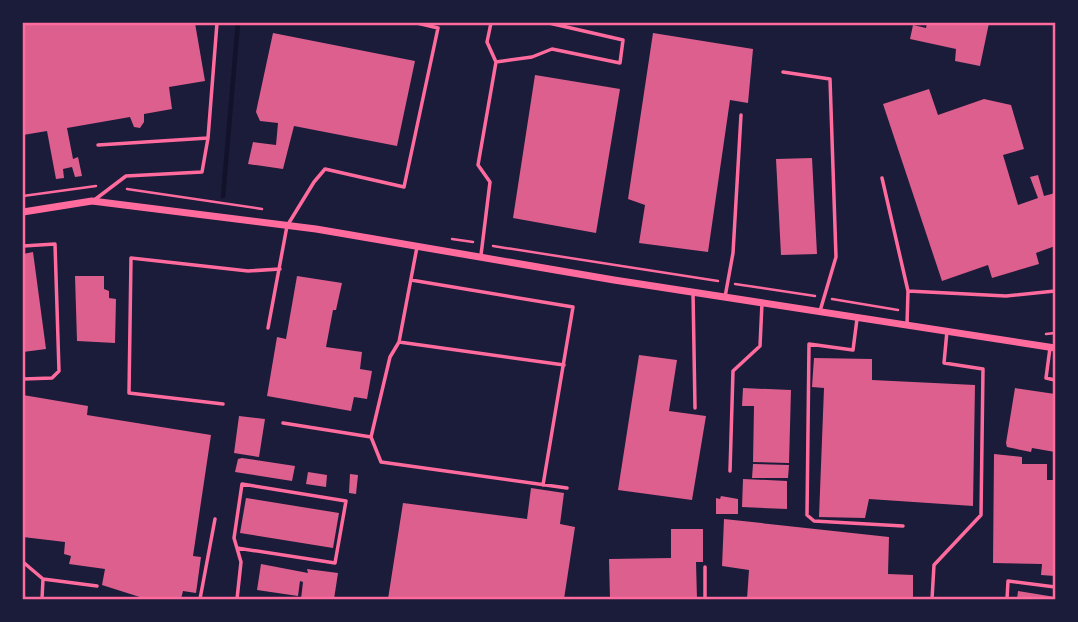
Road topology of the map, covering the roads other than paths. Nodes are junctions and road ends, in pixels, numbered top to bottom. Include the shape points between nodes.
1 (217, 23) edge
2 (417, 23) edge
3 (491, 23) edge
4 (549, 23) edge
5 (496, 62) junction
6 (783, 72) dead end
7 (741, 115) dead end
8 (208, 138) junction
9 (98, 145) dead end
10 (882, 178) dead end
11 (92, 201) junction
12 (23, 212) edge
13 (287, 226) junction
14 (23, 246) edge
15 (417, 247) junction
16 (481, 258) junction
17 (280, 269) junction
18 (411, 281) junction
19 (908, 291) junction
20 (1055, 291) edge
21 (693, 292) junction
22 (725, 297) junction
23 (762, 302) junction
24 (820, 311) junction
25 (857, 317) junction
26 (908, 324) junction
27 (268, 328) dead end
28 (947, 330) junction
29 (399, 342) junction
30 (1052, 348) edge
31 (565, 365) junction
32 (23, 379) edge
33 (1055, 380) edge
34 (223, 404) dead end
35 (695, 408) dead end
36 (283, 423) dead end
37 (371, 437) junction
38 (730, 471) dead end
39 (543, 485) junction
40 (567, 488) dead end
41 (215, 519) dead end
42 (904, 526) dead end
43 (237, 548) junction
44 (23, 562) edge
45 (705, 568) dead end
46 (43, 579) junction
47 (97, 586) dead end
48 (1055, 587) edge
49 (42, 599) edge
50 (200, 599) edge
51 (237, 599) edge
52 (705, 599) edge
53 (932, 599) edge
54 (1007, 599) edge

1 - 8 lane
2 - 13 lane via 438,27 404,187 325,169
3 - 5 lane via 487,41
4 - 5 lane via 623,40 620,63 552,49
5 - 16 lane via 478,165 490,182
6 - 24 lane via 830,79 836,257
7 - 22 lane via 733,253
8 - 9 lane
8 - 11 lane via 202,172 126,176
10 - 19 lane
11 - 12 street
11 - 13 street
13 - 15 street
13 - 17 lane
14 - 32 lane via 55,244 59,371 52,378
15 - 16 street
15 - 18 lane
16 - 21 street
17 - 27 lane
17 - 34 lane via 248,271 131,258 129,393
18 - 29 lane
18 - 31 lane via 573,307
19 - 20 lane via 1006,296
19 - 26 lane
21 - 22 street
21 - 35 lane
22 - 23 street
23 - 24 street
23 - 38 lane via 760,346 733,371
24 - 25 street
25 - 26 street
25 - 42 lane via 853,350 809,344 807,515 814,520
26 - 28 street
28 - 30 street
28 - 53 lane via 944,363 983,369 981,515 934,565
29 - 31 lane
29 - 37 lane via 390,357
30 - 33 lane via 1046,378
31 - 39 lane
36 - 37 lane
37 - 39 lane via 381,462
39 - 40 lane
41 - 50 lane
43 - 43 lane via 234,538 242,484 346,501 335,563
43 - 51 lane via 241,562
44 - 46 lane
45 - 52 lane
46 - 47 lane
46 - 49 lane
48 - 54 lane via 1008,582

